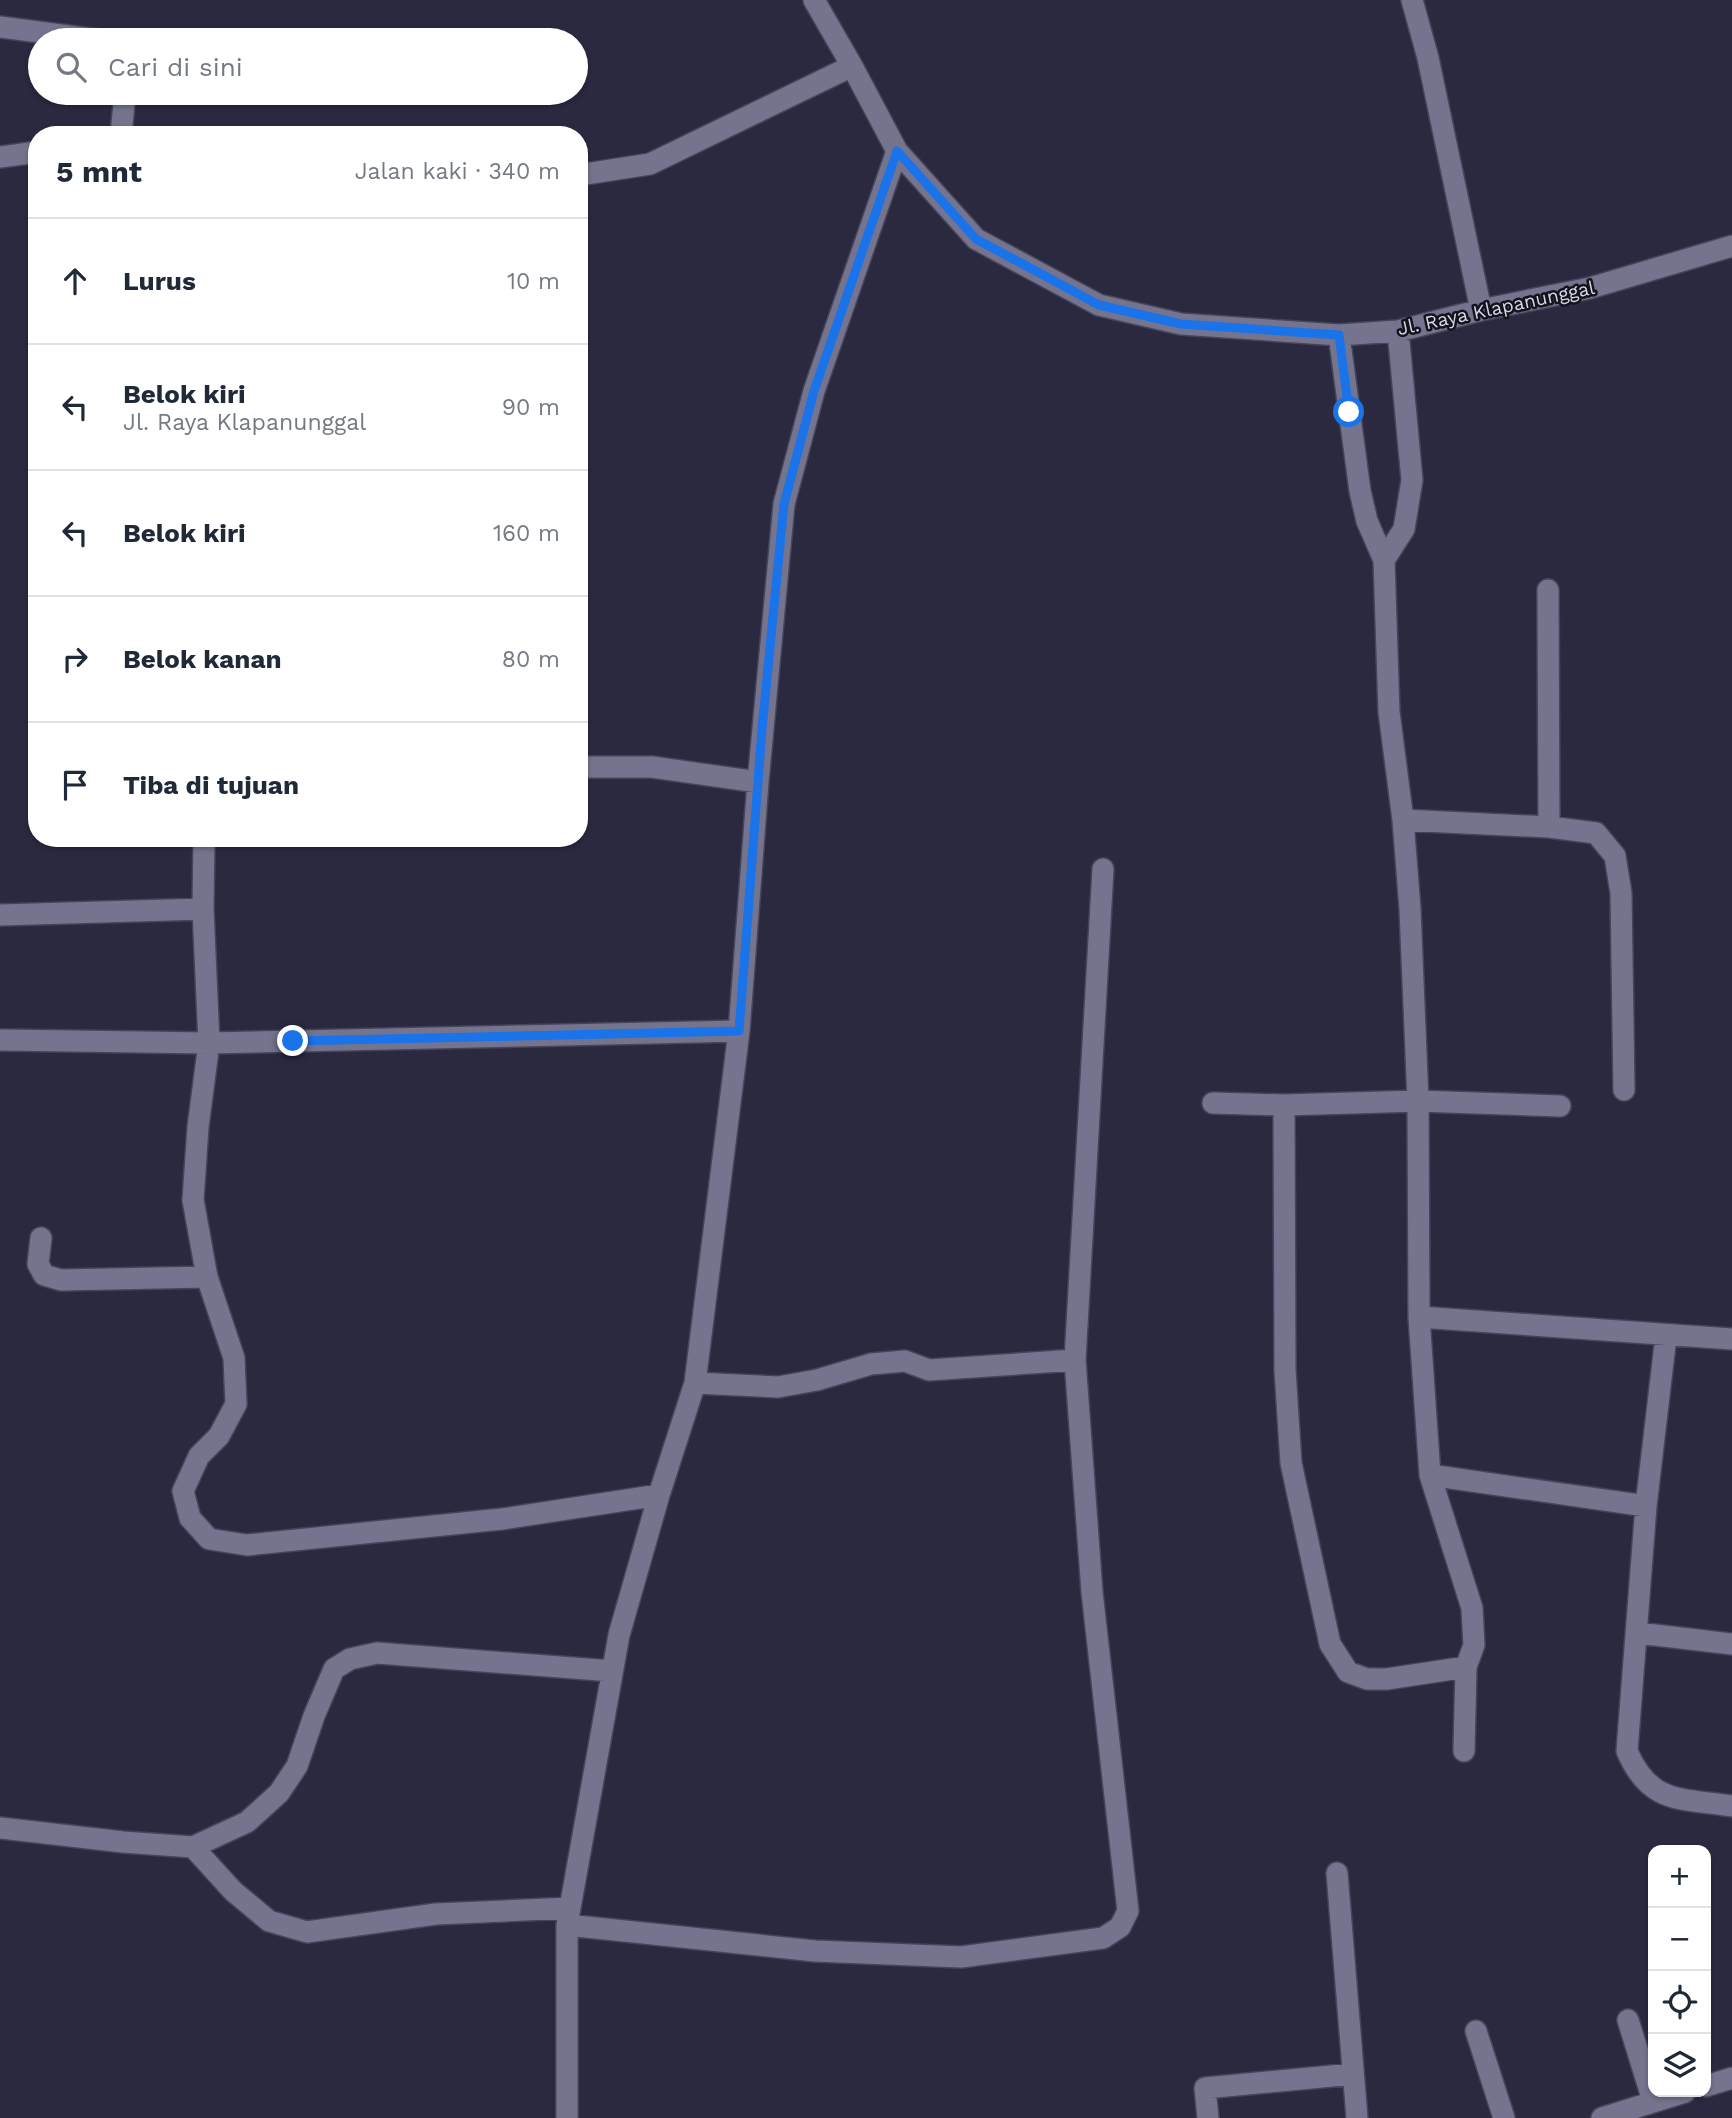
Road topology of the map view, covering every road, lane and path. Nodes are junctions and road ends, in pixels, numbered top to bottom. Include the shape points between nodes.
1 (814, 0) edge
2 (1412, 0) edge
3 (0, 27) edge
4 (28, 31) edge
5 (852, 66) junction
6 (124, 105) edge
7 (122, 126) edge
8 (897, 151) junction
9 (28, 153) edge
10 (0, 157) edge
11 (588, 174) edge
12 (1732, 246) edge
13 (1480, 310) junction
14 (1398, 331) junction
15 (1339, 335) junction
16 (1384, 560) junction
17 (1548, 590) dead end
18 (588, 767) edge
19 (758, 782) junction
20 (1403, 820) junction
21 (1549, 827) junction
22 (205, 847) edge
23 (1104, 869) dead end
24 (203, 909) junction
25 (0, 915) edge
26 (739, 1031) junction
27 (0, 1040) edge
28 (209, 1043) junction
29 (1624, 1090) dead end
30 (1418, 1101) junction
31 (1213, 1103) dead end
32 (1284, 1105) junction
33 (1560, 1106) dead end
34 (41, 1238) dead end
35 (207, 1277) junction
36 (1419, 1317) junction
37 (1666, 1336) junction
38 (1732, 1339) edge
39 (1074, 1360) junction
40 (695, 1383) junction
41 (1430, 1475) junction
42 (659, 1495) junction
43 (1646, 1506) junction
44 (1638, 1633) junction
45 (1732, 1644) edge
46 (1466, 1667) junction
47 (612, 1671) junction
48 (1464, 1751) dead end
49 (1732, 1806) edge
50 (0, 1828) edge
51 (193, 1847) junction
52 (1337, 1873) dead end
53 (568, 1916) junction
54 (1628, 2020) dead end
55 (1476, 2031) dead end
56 (1353, 2074) junction
57 (1732, 2078) edge
58 (1711, 2084) edge
59 (1667, 2097) edge
60 (1653, 2101) junction
61 (567, 2118) edge
62 (1208, 2118) edge
63 (1357, 2118) edge
64 (1504, 2118) edge
65 (1602, 2118) edge

1 - 5 street, Jl. Raya Klapanunggal
2 - 13 street
3 - 4 street
5 - 8 street, Jl. Raya Klapanunggal
5 - 11 street via 650,164
6 - 7 street
8 - 15 street, Jl. Raya Klapanunggal via 976,239 1099,305 1181,324
8 - 19 street via 814,391 784,504
9 - 10 street
12 - 13 street, Jl. Raya Klapanunggal via 1590,288
13 - 14 street, Jl. Raya Klapanunggal
14 - 15 street, Jl. Raya Klapanunggal
14 - 16 street via 1412,480 1404,529
15 - 16 street via 1360,491
16 - 20 street via 1389,712
17 - 21 street
18 - 19 street via 652,767
19 - 26 street
20 - 21 street
20 - 30 street
21 - 29 street via 1596,833 1615,856 1621,893
22 - 24 street
23 - 39 street
24 - 25 street
24 - 28 street
26 - 28 street
26 - 40 street
27 - 28 street
28 - 35 street via 192,1200
30 - 32 street
30 - 33 street
30 - 36 street
31 - 32 street
32 - 46 street via 1285,1370 1292,1463 1330,1644 1348,1672 1367,1679
34 - 35 street via 38,1264 44,1275 61,1280
35 - 42 street via 234,1358 236,1404 219,1436 199,1456 183,1491 190,1518 209,1539 247,1545 502,1519
36 - 37 street
36 - 41 street
37 - 38 street
37 - 43 street
39 - 40 street via 929,1370 905,1361 872,1364 778,1387
39 - 53 street via 1092,1592 1128,1911 1120,1927 1103,1938 961,1957 815,1951
40 - 42 street
41 - 43 street
41 - 46 street via 1472,1608 1474,1645
42 - 47 street
43 - 44 street
44 - 45 street
44 - 49 street via 1627,1751 1635,1769 1665,1796
46 - 48 street
47 - 51 street via 377,1653 350,1660 334,1669 297,1766 279,1793 247,1822
47 - 53 street
50 - 51 street
51 - 53 street via 233,1891 269,1921 307,1932 436,1914
52 - 56 street
53 - 61 street
54 - 60 street
55 - 64 street
56 - 62 street via 1205,2088
56 - 63 street
57 - 58 street
59 - 60 street
60 - 65 street

